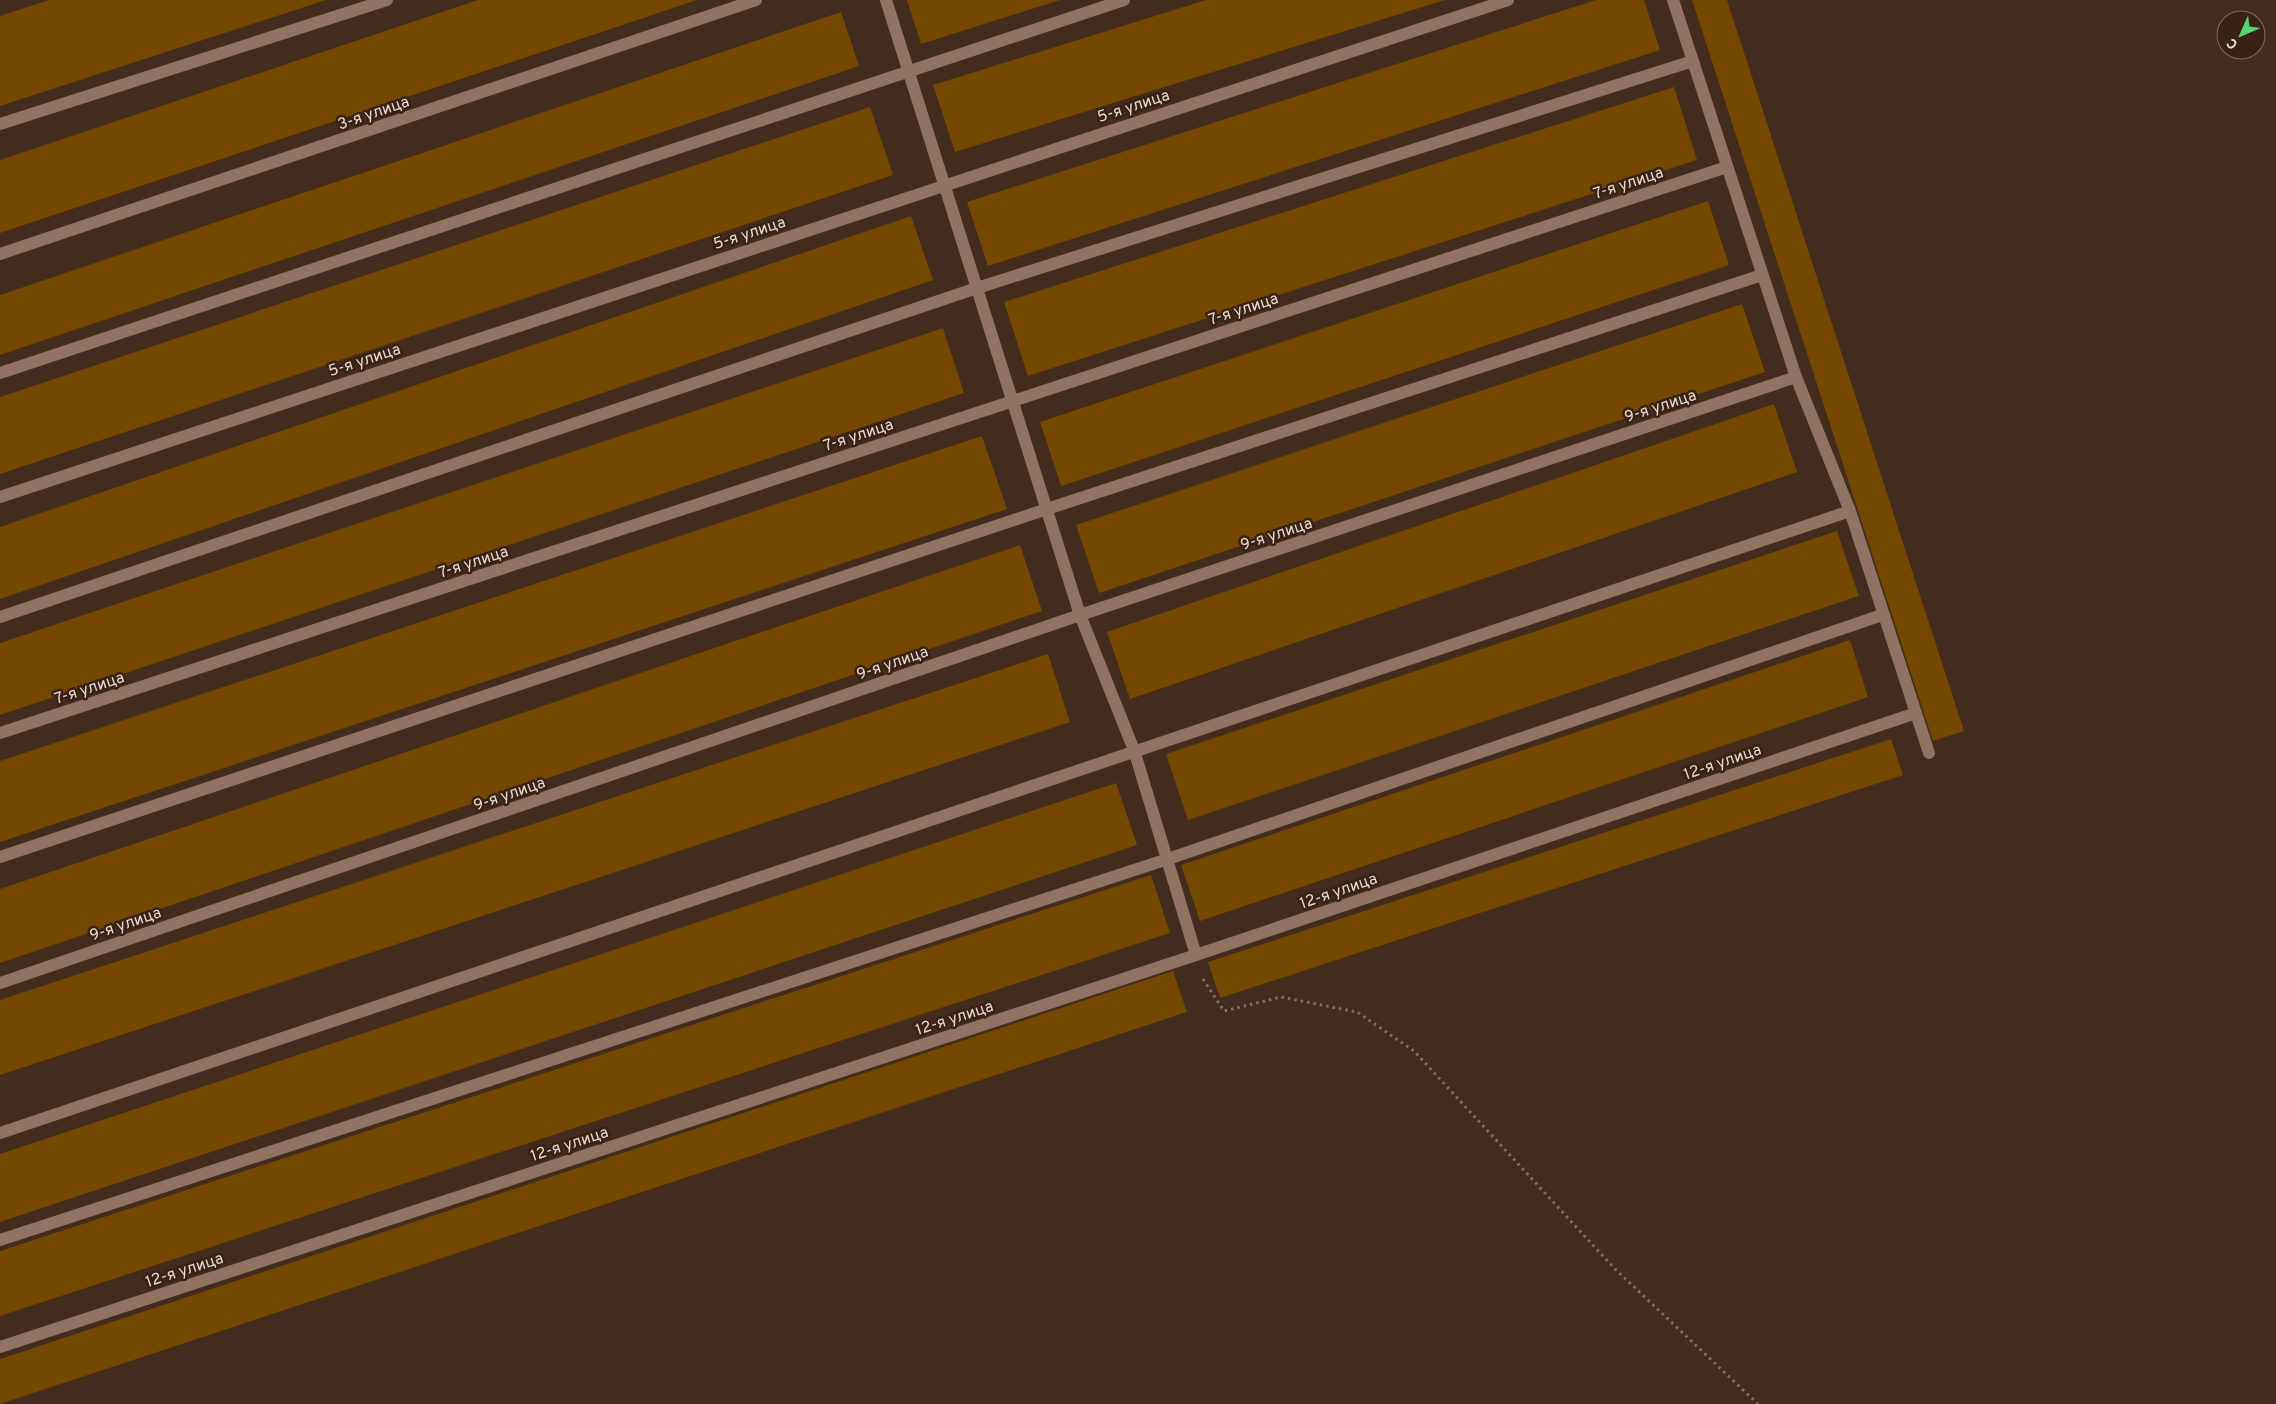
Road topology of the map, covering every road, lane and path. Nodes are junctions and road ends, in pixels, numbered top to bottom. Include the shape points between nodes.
1 (387, 0) edge
2 (756, 0) edge
3 (886, 0) edge
4 (1124, 0) edge
5 (1508, 0) edge
6 (1673, 0) edge
7 (1693, 61) junction
8 (908, 71) junction
9 (0, 124) edge
10 (1727, 166) junction
11 (944, 184) junction
12 (0, 254) edge
13 (1762, 275) junction
14 (977, 288) junction
15 (0, 373) edge
16 (1796, 377) junction
17 (1012, 401) junction
18 (0, 497) edge
19 (1047, 509) junction
20 (1850, 511) junction
21 (1080, 615) junction
22 (1882, 615) junction
23 (0, 617) edge
24 (1916, 713) junction
25 (0, 733) edge
26 (1134, 750) junction
27 (1929, 753) dead end
28 (0, 857) edge
29 (1168, 859) junction
30 (1196, 955) junction
31 (0, 983) edge
32 (0, 1133) edge
33 (0, 1240) edge
34 (0, 1347) edge
35 (1758, 1404) edge

1 - 9 street
2 - 12 street, 3-я улица
3 - 8 street
4 - 8 street
5 - 11 street, 5-я улица
6 - 7 street
7 - 10 street
7 - 14 street
8 - 11 street
8 - 15 street
10 - 13 street
10 - 17 street, 7-я улица
11 - 14 street
11 - 18 street, 5-я улица
13 - 16 street
13 - 19 street
14 - 17 street
14 - 23 street
16 - 20 street
16 - 21 street, 9-я улица
17 - 19 street
17 - 25 street, 7-я улица
19 - 21 street
19 - 28 street
20 - 22 street
20 - 26 street
21 - 26 street
21 - 31 street, 9-я улица
22 - 24 street
22 - 29 street
24 - 27 street
24 - 30 street, 12-я улица
26 - 29 street
26 - 32 street
29 - 30 street
29 - 33 street
30 - 34 street, 12-я улица
30 - 35 path via 1204,982 1224,1011 1281,997 1357,1012 1414,1051 1614,1268

